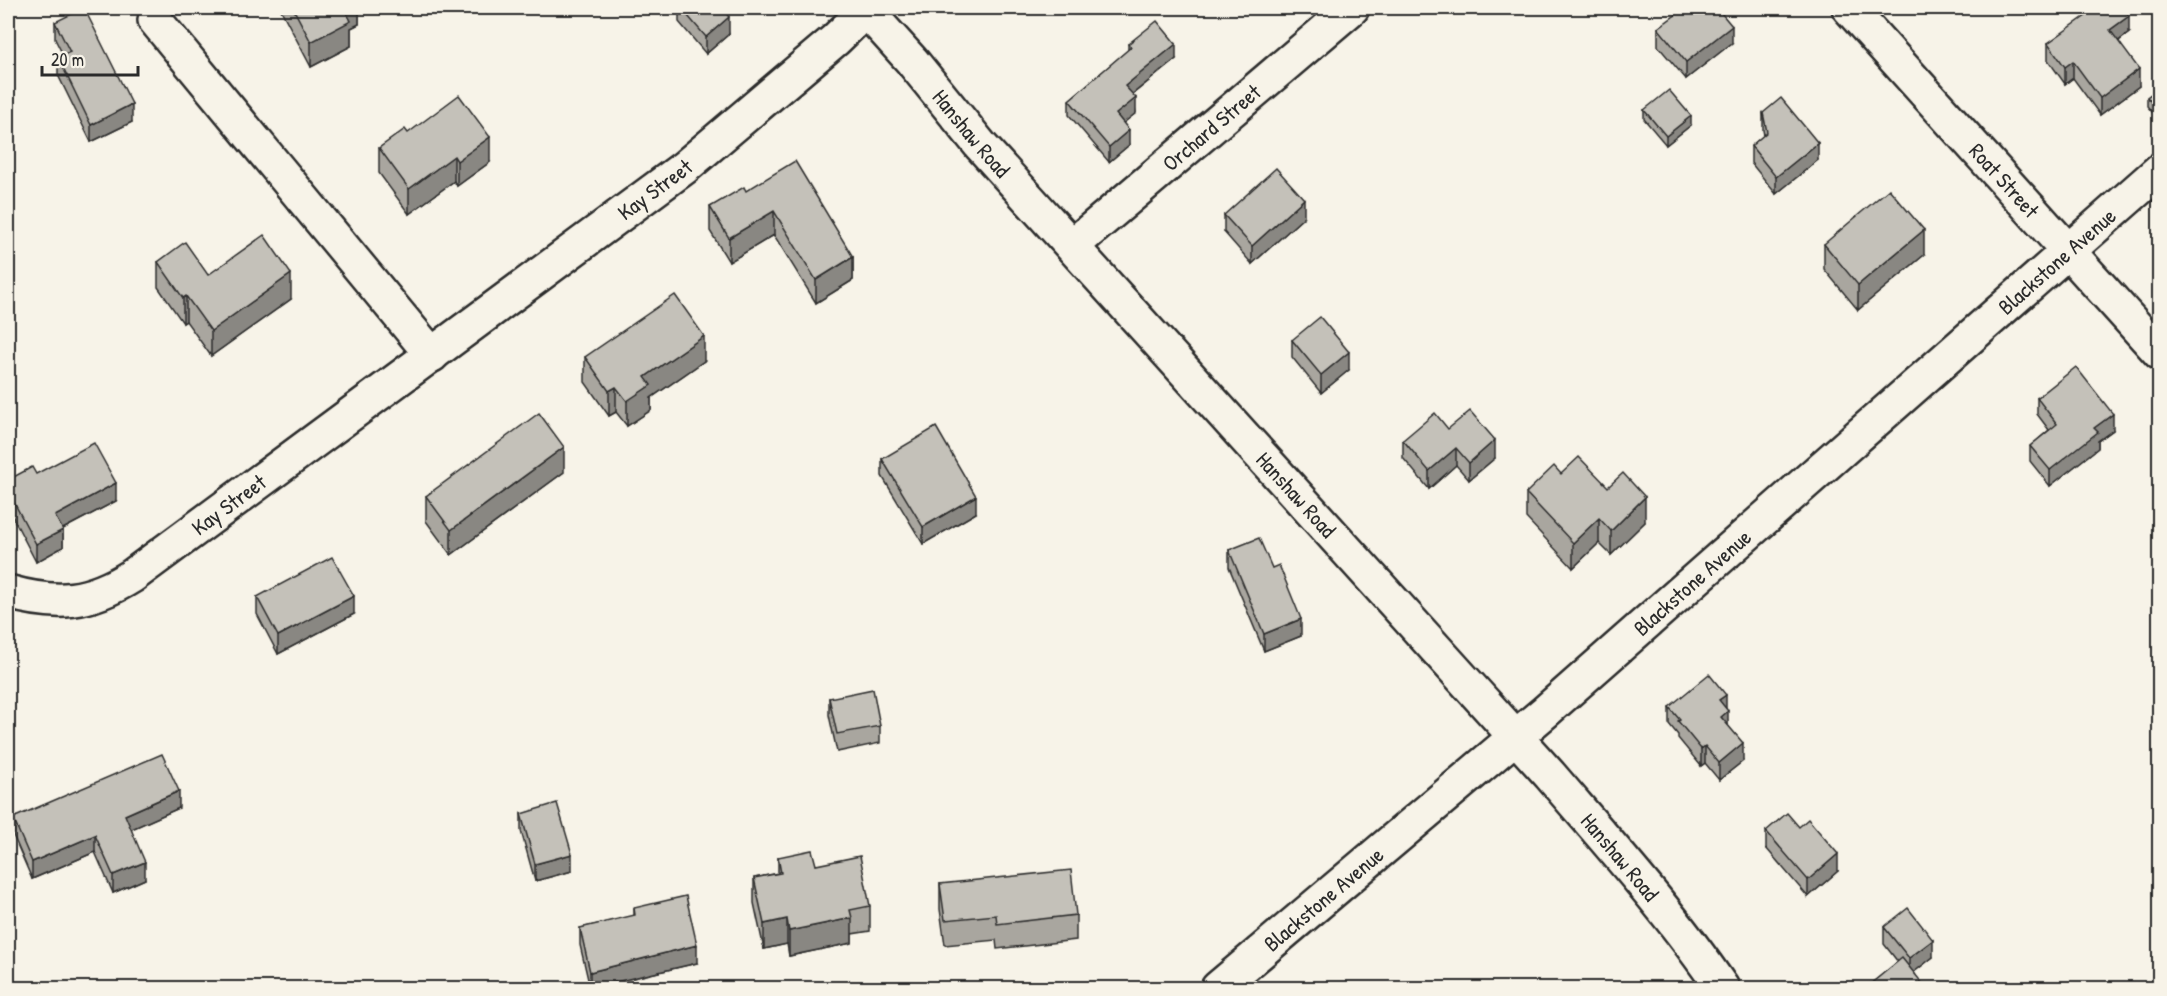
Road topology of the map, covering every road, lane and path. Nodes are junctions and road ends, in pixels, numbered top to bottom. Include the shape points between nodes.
1 (1352, 8) edge
2 (1849, 8) edge
3 (865, 9) edge
4 (154, 20) dead end
5 (2160, 170) edge
6 (1072, 246) junction
7 (2068, 251) junction
8 (2160, 353) edge
9 (432, 355) junction
10 (8, 592) edge
11 (1516, 737) junction
12 (1218, 988) edge
13 (1722, 988) edge

1 - 6 street, Orchard Street
2 - 7 street, Roat Street
3 - 6 street, Hanshaw Road
3 - 9 street, Kay Street via 835,40 685,167
4 - 9 street
5 - 7 street, Blackstone Avenue
6 - 11 street, Hanshaw Road
7 - 8 street, Roat Street
7 - 11 street, Blackstone Avenue
9 - 10 street, Kay Street via 109,590 59,601
11 - 12 street, Blackstone Avenue
11 - 13 street, Hanshaw Road via 1636,876

